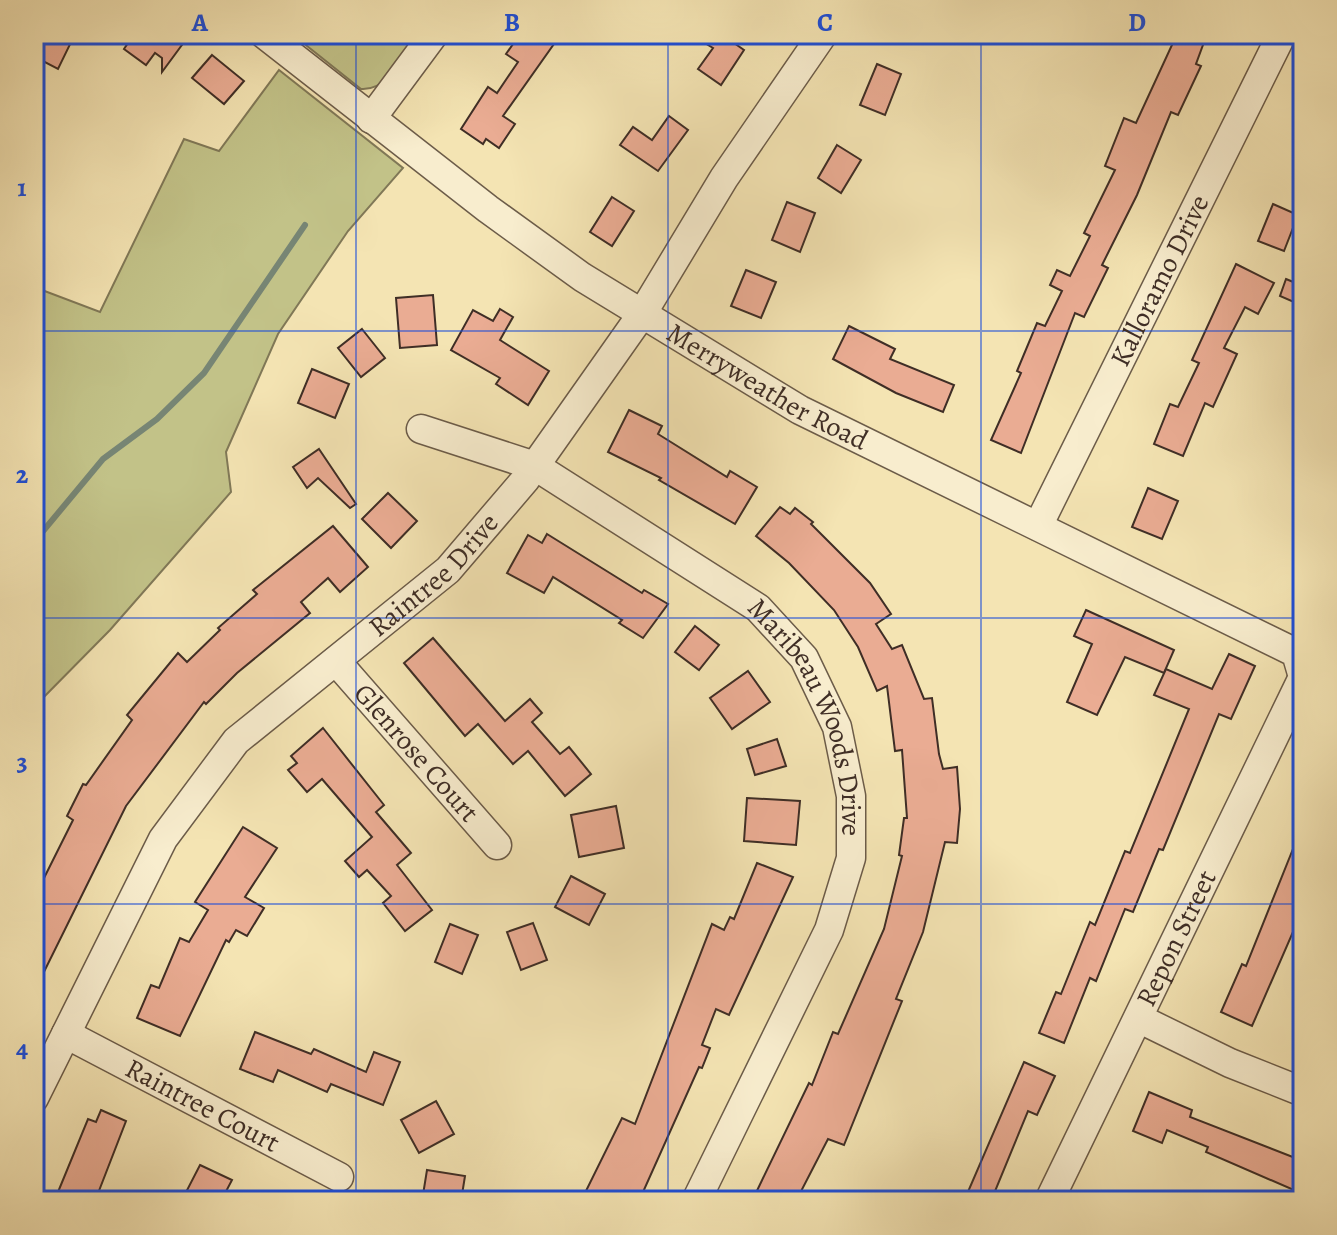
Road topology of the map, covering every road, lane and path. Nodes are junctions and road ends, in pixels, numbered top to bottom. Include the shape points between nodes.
1 (264, 34) edge
2 (434, 34) edge
3 (823, 34) edge
4 (1282, 34) edge
5 (371, 119) junction
6 (642, 314) junction
7 (421, 429) dead end
8 (535, 466) junction
9 (1038, 526) junction
10 (336, 661) junction
11 (1303, 677) edge
12 (497, 845) dead end
13 (1140, 1019) junction
14 (66, 1034) junction
15 (1303, 1092) edge
16 (34, 1098) edge
17 (339, 1177) dead end
18 (696, 1201) edge
19 (1049, 1201) edge

1 - 5 street, Merryweather Road
2 - 5 street
3 - 6 street, Raintree Drive via 724,178
4 - 9 street, Kalloramo Drive
5 - 6 street, Merryweather Road via 582,277
6 - 8 street, Raintree Drive
6 - 9 street, Merryweather Road via 800,410
7 - 8 street, Maribeau Woods Drive
8 - 10 street, Raintree Drive via 448,570
8 - 18 street, Maribeau Woods Drive via 758,608 804,658 837,727 851,796 851,858 829,930
9 - 11 street, Merryweather Road via 1296,653
10 - 12 street, Glenrose Court
10 - 14 street, Raintree Drive via 236,741 163,839
11 - 13 street, Repon Street
13 - 15 street
13 - 19 street, Repon Street
14 - 16 street, Raintree Drive
14 - 17 street, Raintree Court

